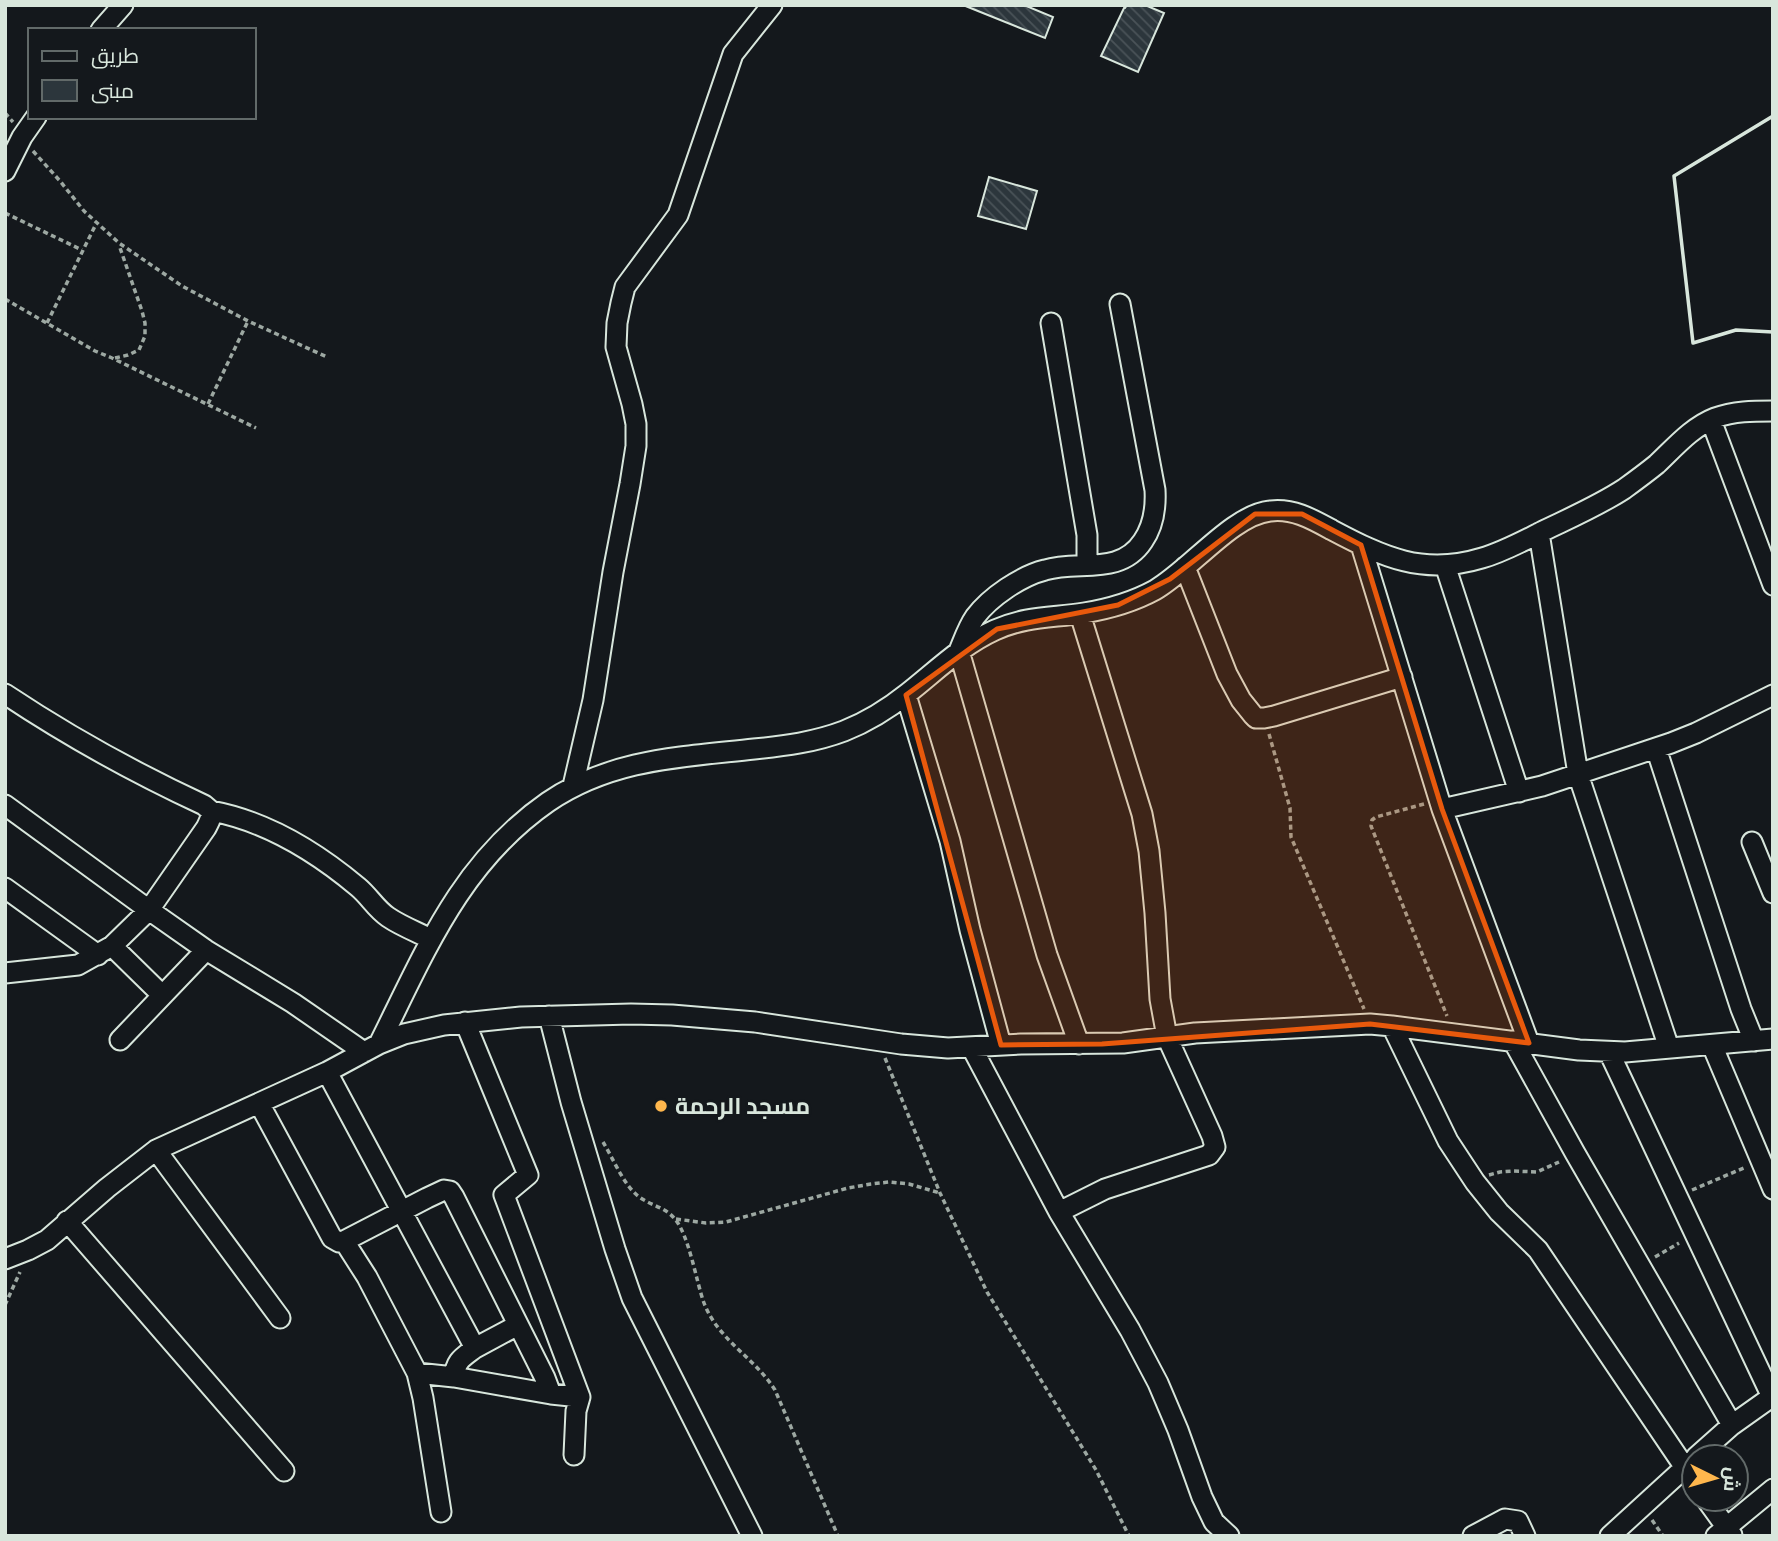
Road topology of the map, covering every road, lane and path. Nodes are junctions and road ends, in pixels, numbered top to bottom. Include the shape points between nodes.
1 (123, 5) edge
2 (772, 5) edge
3 (102, 28) edge
4 (5, 113) edge
5 (35, 119) edge
6 (22, 137) junction
7 (5, 171) edge
8 (5, 213) edge
9 (97, 222) junction
10 (119, 243) junction
11 (83, 250) junction
12 (5, 299) edge
13 (1120, 304) dead end
14 (248, 321) junction
15 (47, 323) junction
16 (1051, 323) dead end
17 (327, 357) dead end
18 (112, 358) junction
19 (208, 405) junction
20 (1773, 411) edge
21 (1711, 420) junction
22 (256, 428) dead end
23 (1539, 533) junction
24 (1361, 545) junction
25 (1087, 565) junction
26 (1445, 565) junction
27 (1185, 567) junction
28 (1773, 585) edge
29 (1080, 614) junction
30 (959, 651) junction
31 (1402, 677) junction
32 (5, 694) edge
33 (906, 695) junction
34 (1773, 695) edge
35 (1264, 718) junction
36 (1656, 748) junction
37 (1578, 774) junction
38 (573, 786) junction
39 (1519, 792) junction
40 (5, 805) edge
41 (1441, 805) junction
42 (211, 811) junction
43 (1752, 842) dead end
44 (5, 888) edge
45 (1773, 894) edge
46 (149, 910) junction
47 (431, 939) junction
48 (206, 950) junction
49 (105, 951) junction
50 (5, 973) edge
51 (162, 995) junction
52 (549, 1016) junction
53 (465, 1022) junction
54 (1370, 1024) junction
55 (1392, 1026) junction
56 (1454, 1034) junction
57 (1167, 1037) junction
58 (120, 1040) dead end
59 (877, 1040) junction
60 (1763, 1040) edge
61 (1521, 1042) junction
62 (1079, 1044) junction
63 (1001, 1045) junction
64 (1712, 1045) junction
65 (372, 1048) junction
66 (972, 1048) junction
67 (1669, 1048) junction
68 (1609, 1052) junction
69 (327, 1072) junction
70 (259, 1102) junction
71 (600, 1138) dead end
72 (156, 1150) junction
73 (1574, 1153) junction
74 (1761, 1161) junction
75 (1475, 1182) junction
76 (1773, 1189) edge
77 (940, 1193) junction
78 (1678, 1196) junction
79 (402, 1210) junction
80 (1059, 1212) junction
81 (676, 1219) junction
82 (68, 1221) junction
83 (1695, 1232) junction
84 (344, 1241) junction
85 (29, 1250) junction
86 (5, 1259) edge
87 (1640, 1267) junction
88 (5, 1305) edge
89 (280, 1318) dead end
90 (518, 1325) junction
91 (475, 1348) junction
92 (417, 1374) junction
93 (454, 1377) junction
94 (551, 1394) junction
95 (580, 1396) junction
96 (1772, 1396) edge
97 (1732, 1425) junction
98 (1714, 1443) edge
99 (1680, 1449) edge
100 (574, 1455) dead end
101 (284, 1471) dead end
102 (1680, 1476) edge
103 (1772, 1491) edge
104 (441, 1512) dead end
105 (1714, 1513) edge
106 (1725, 1533) edge
107 (752, 1536) edge
108 (838, 1536) edge
109 (1129, 1536) edge
110 (1229, 1536) edge
111 (1473, 1536) edge
112 (1525, 1536) edge
113 (1610, 1536) edge

1 - 3 street
2 - 38 street via 733,54 678,215 625,287 616,347 632,404 636,446 593,700
4 - 6 path
5 - 6 street
6 - 7 street
6 - 9 path
8 - 11 path
9 - 10 path
9 - 11 path
10 - 14 path via 182,286
10 - 18 path via 142,311 145,336 139,350
11 - 15 path
12 - 15 path
13 - 25 street via 1155,490 1154,514 1145,538 1129,556
14 - 17 path
14 - 19 path
15 - 18 path
16 - 25 street via 1086,526
18 - 19 path
19 - 22 path
20 - 21 street via 1748,411
21 - 23 street via 1618,493
21 - 28 street
23 - 26 street via 1489,556
23 - 37 street
24 - 26 street via 1407,562
24 - 27 street via 1302,514 1270,510 1241,522
24 - 31 street
25 - 30 street via 1035,573 1000,594 975,618
26 - 39 street
27 - 29 street via 1137,598
27 - 35 street via 1227,674 1252,715
29 - 30 street via 1017,622
29 - 57 street via 1142,814
30 - 33 street
30 - 62 street via 1047,955
31 - 35 street
31 - 41 street
32 - 42 street
33 - 38 street via 867,720 825,738 651,761
33 - 63 street via 950,841
34 - 36 street
35 - 54 path via 1290,808 1291,837
36 - 37 street
36 - 60 street via 1741,1009
37 - 39 street
37 - 67 street
38 - 47 street via 524,821 487,856
39 - 41 street
40 - 46 street
41 - 56 path via 1376,817 1371,826
41 - 61 street
42 - 46 street via 206,828
42 - 47 street via 277,832 357,887 390,918
43 - 45 street
44 - 49 street
46 - 48 street
46 - 49 street
47 - 65 street
48 - 51 street
48 - 65 street
49 - 50 street via 78,965
49 - 51 street
51 - 58 street
52 - 53 street
52 - 59 street via 713,1017
52 - 107 street via 632,1298
53 - 65 street via 404,1034
53 - 95 street via 528,1175 504,1195
54 - 55 street
54 - 57 street
55 - 56 street
55 - 75 street via 1448,1141
56 - 61 street
57 - 62 street
57 - 80 street via 1215,1142 1213,1151 1105,1189
59 - 66 street
59 - 77 path
60 - 64 street
61 - 68 street
61 - 73 street
62 - 63 street
63 - 66 street
64 - 67 street
64 - 74 street
65 - 69 street
66 - 80 street
67 - 68 street
68 - 78 street
69 - 70 street
69 - 79 street
70 - 72 street
70 - 84 street via 332,1238
71 - 81 path via 638,1196
72 - 82 street
72 - 89 street
73 - 75 path via 1537,1172 1500,1172
73 - 87 street
74 - 76 street
74 - 78 path
75 - 99 street via 1538,1250
77 - 81 path via 909,1184 880,1183 726,1222
77 - 109 path via 987,1292 1096,1470
78 - 83 street
79 - 84 street
79 - 90 street via 450,1191
79 - 91 street
80 - 110 street via 1130,1330 1158,1384 1214,1522
81 - 108 path via 705,1305 727,1339 775,1390
82 - 85 street
82 - 101 street
83 - 87 path
83 - 96 street
84 - 92 street
85 - 86 street
85 - 88 path
87 - 97 street
90 - 91 street
90 - 94 street
91 - 93 street via 458,1360
92 - 93 street
92 - 104 street
93 - 94 street
94 - 95 street
95 - 100 street
96 - 97 street
97 - 98 street
102 - 113 street
103 - 106 street
105 - 106 street
111 - 112 street via 1507,1519 1518,1521

